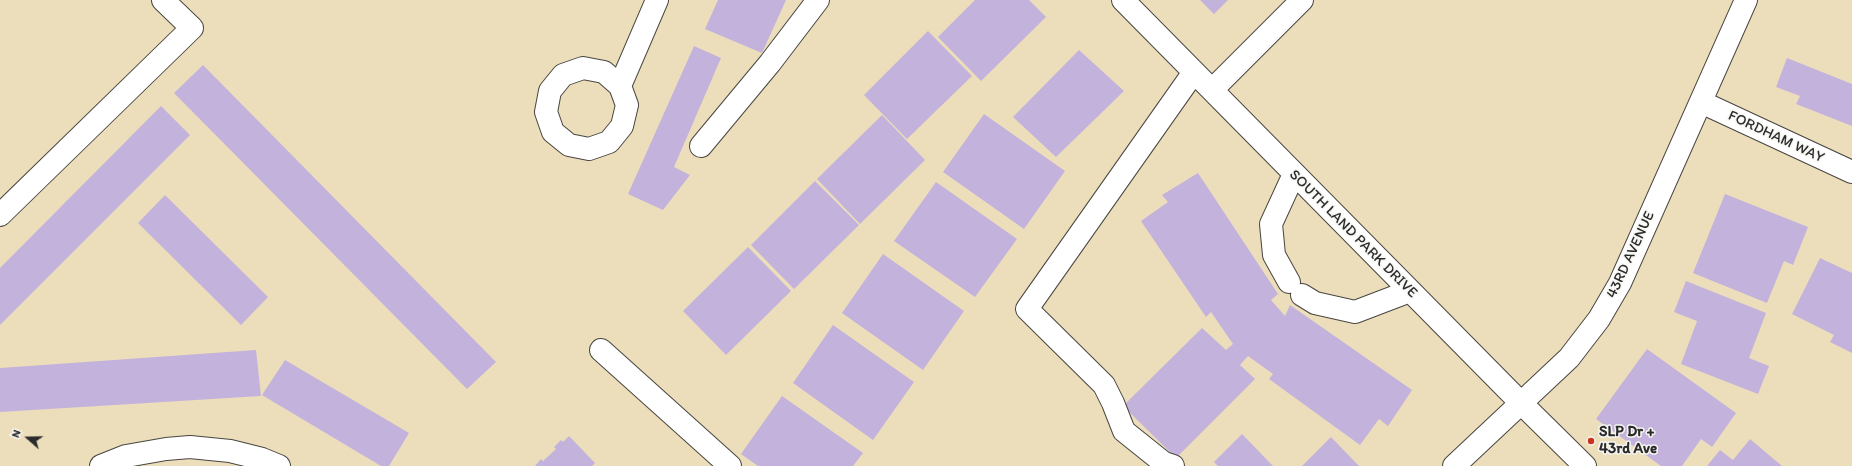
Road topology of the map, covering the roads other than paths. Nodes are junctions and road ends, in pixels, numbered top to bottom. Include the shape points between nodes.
1 (163, 0) edge
2 (657, 0) edge
3 (818, 0) edge
4 (1123, 0) edge
5 (1302, 0) edge
6 (1746, 0) edge
7 (1194, 72) junction
8 (620, 86) dead end
9 (1212, 90) junction
10 (1701, 102) junction
11 (701, 146) dead end
12 (1852, 172) edge
13 (1294, 174) junction
14 (0, 215) edge
15 (1410, 291) junction
16 (601, 350) dead end
17 (1521, 404) junction
18 (101, 466) edge
19 (279, 466) edge
20 (730, 466) edge
21 (1173, 466) edge
22 (1454, 466) edge
23 (1585, 466) edge

1 - 14 street via 192,28
2 - 8 street
3 - 11 street
4 - 7 street, SOUTH LAND PARK DRIVE
5 - 9 street
6 - 10 street, 43RD AVENUE
7 - 9 street, SOUTH LAND PARK DRIVE
7 - 21 street via 1027,309 1104,385 1124,431 1164,463
9 - 13 street, SOUTH LAND PARK DRIVE
10 - 12 street, FORDHAM WAY
10 - 17 street, 43RD AVENUE via 1620,283 1599,319 1569,358
13 - 15 street, SOUTH LAND PARK DRIVE
13 - 15 street via 1271,224 1274,256 1295,289 1315,303 1356,312
15 - 17 street, SOUTH LAND PARK DRIVE
16 - 20 street
17 - 22 street, 43RD AVENUE
17 - 23 street, SOUTH LAND PARK DRIVE
18 - 19 street via 126,456 190,447 230,451

